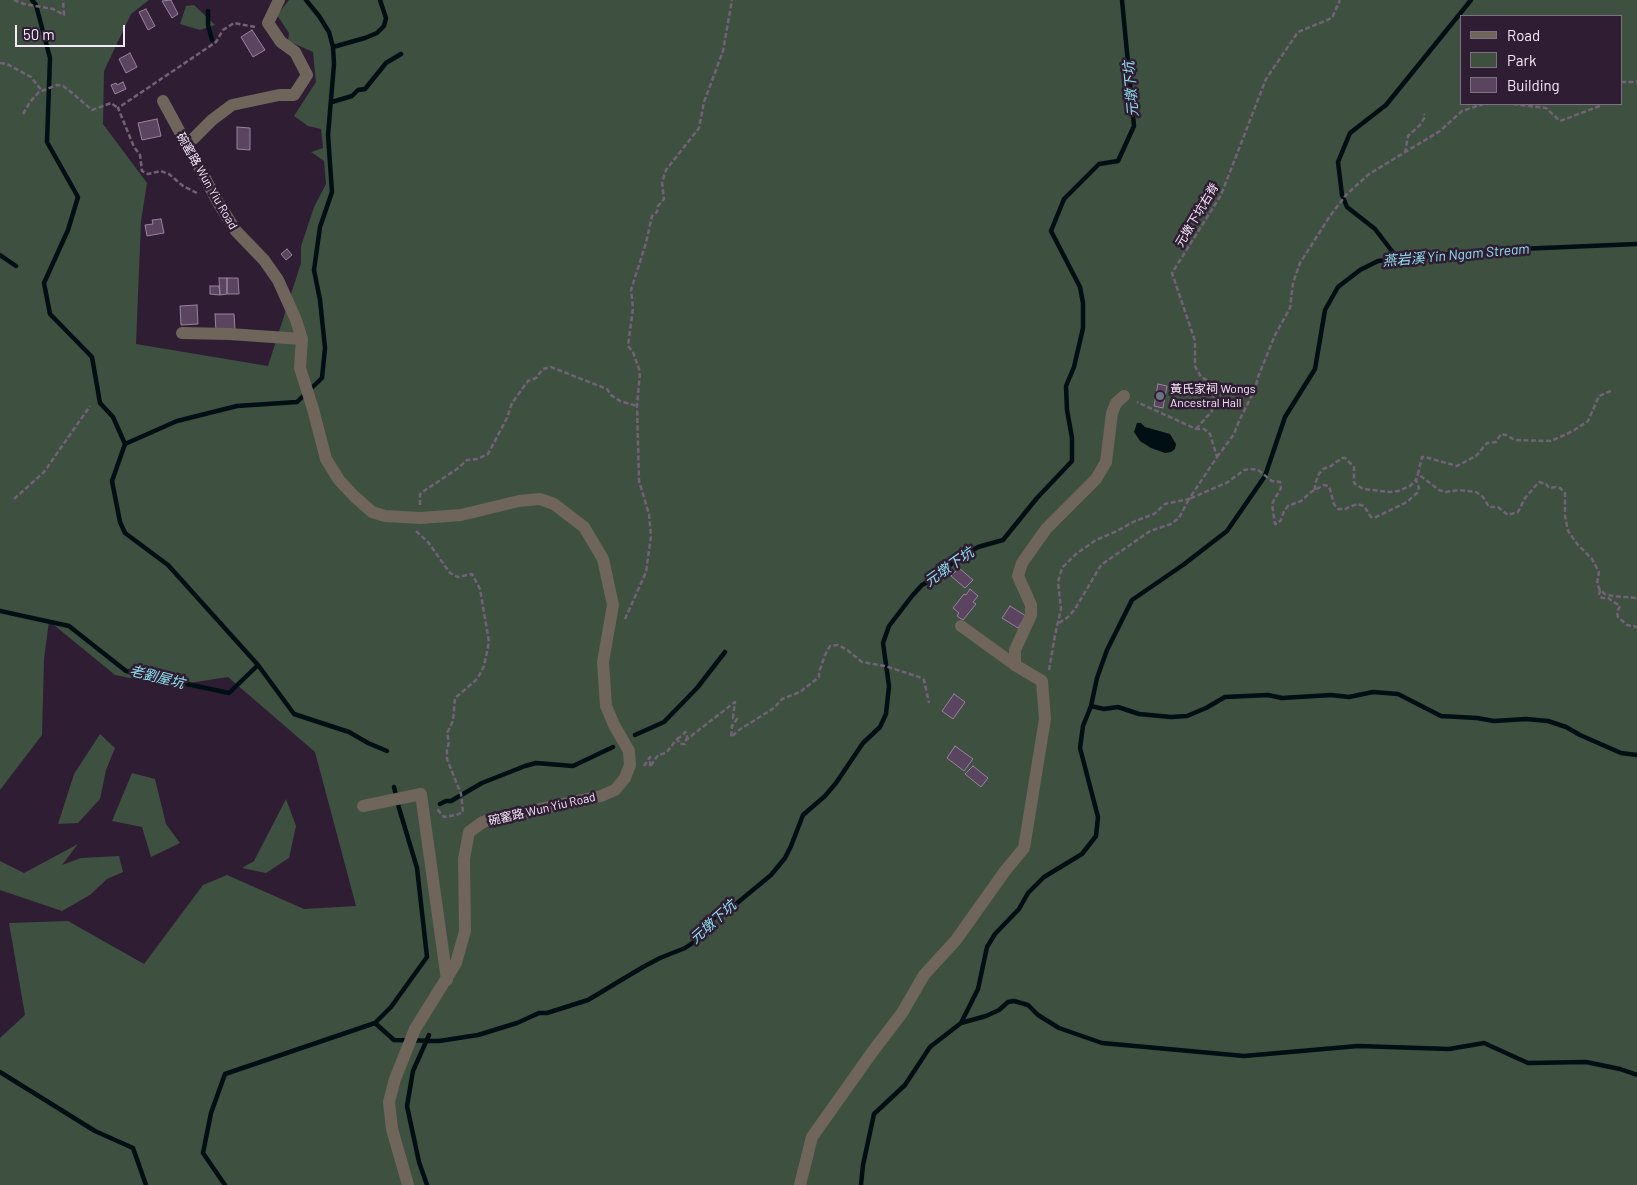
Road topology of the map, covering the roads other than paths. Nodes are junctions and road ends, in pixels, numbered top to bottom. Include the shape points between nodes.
1 (279, 0) edge
2 (163, 101) dead end
3 (186, 146) junction
4 (182, 333) dead end
5 (302, 338) junction
6 (1124, 396) road end
7 (961, 626) dead end
8 (1015, 665) junction
9 (363, 806) dead end
10 (447, 980) junction
11 (408, 1185) edge
12 (800, 1185) edge

1 - 3 street via 268,23 281,42 295,52 307,75 294,95 232,105
2 - 3 street, 碗窰路 Wun Yiu Road
3 - 5 street, 碗窰路 Wun Yiu Road via 236,231 278,280
4 - 5 street
5 - 10 street, 碗窰路 Wun Yiu Road via 300,368 326,459 339,480 372,512 420,518 461,515 540,499 554,504 584,527 603,559 613,605 602,662 606,706 629,751 628,771 614,790 601,796 492,818 469,832 464,859 465,931 456,963
6 - 8 street via 1112,413 1106,462 1096,479 1046,529 1022,563 1018,576 1031,605 1031,615 1015,650
7 - 8 street
8 - 12 street via 1042,682 1045,719 1024,848 956,940 924,975 902,1013 812,1137
9 - 10 street via 421,794
10 - 11 street, 碗窰路 Wun Yiu Road via 415,1029 389,1102 392,1129

